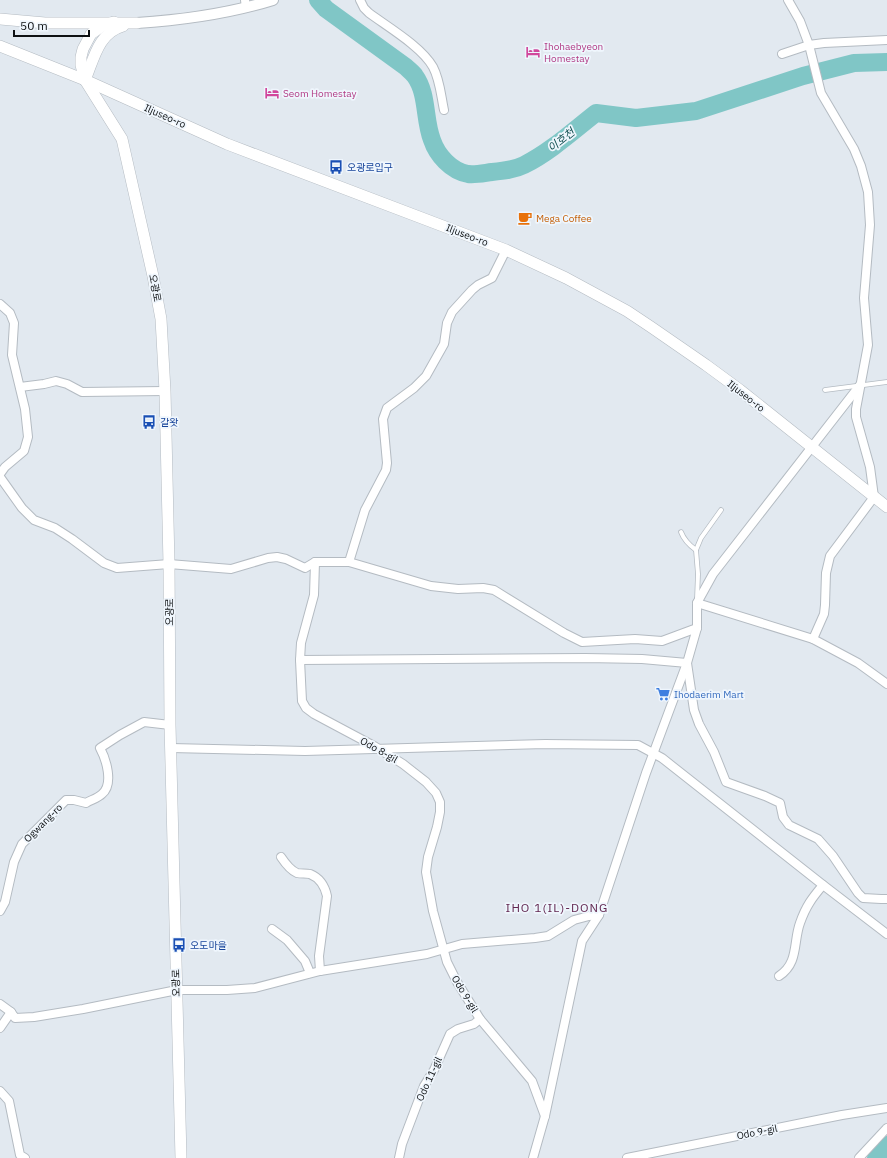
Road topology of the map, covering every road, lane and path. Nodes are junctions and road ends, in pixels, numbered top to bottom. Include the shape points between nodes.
1 (273, 0) edge
2 (360, 0) edge
3 (788, 0) edge
4 (245, 4) edge
5 (0, 19) edge
6 (114, 22) junction
7 (137, 23) junction
8 (887, 40) edge
9 (0, 46) edge
10 (810, 48) junction
11 (782, 54) dead end
12 (85, 80) junction
13 (444, 110) dead end
14 (506, 250) junction
15 (0, 304) edge
16 (887, 382) edge
17 (860, 385) junction
18 (20, 386) junction
19 (826, 390) dead end
20 (165, 391) junction
21 (811, 448) junction
22 (0, 474) edge
23 (0, 477) edge
24 (874, 497) junction
25 (887, 507) edge
26 (721, 510) dead end
27 (681, 532) dead end
28 (696, 550) junction
29 (315, 562) junction
30 (349, 562) junction
31 (169, 564) junction
32 (696, 603) junction
33 (697, 628) junction
34 (813, 638) junction
35 (300, 660) junction
36 (687, 663) junction
37 (887, 684) edge
38 (170, 725) junction
39 (171, 748) junction
40 (378, 748) junction
41 (654, 753) junction
42 (281, 857) dead end
43 (823, 885) junction
44 (862, 896) junction
45 (887, 898) edge
46 (854, 908) junction
47 (0, 911) edge
48 (599, 915) junction
49 (272, 929) dead end
50 (887, 934) edge
51 (444, 949) junction
52 (320, 971) junction
53 (310, 973) junction
54 (779, 976) dead end
55 (176, 990) junction
56 (0, 1004) edge
57 (11, 1012) junction
58 (480, 1019) junction
59 (0, 1028) edge
60 (0, 1091) edge
61 (887, 1108) edge
62 (545, 1116) junction
63 (887, 1128) edge
64 (25, 1158) edge
65 (180, 1158) edge
66 (399, 1158) edge
67 (533, 1158) edge
68 (627, 1158) edge
69 (859, 1158) edge

1 - 4 street
2 - 13 street via 369,13 429,61 437,75
3 - 10 street via 800,21
4 - 7 street via 196,18
5 - 6 main road
6 - 7 main road
6 - 12 main road via 96,30 86,41 81,57
7 - 12 main road via 116,28 107,34
8 - 10 street via 840,42
9 - 12 main road, Iljuseo-ro
10 - 11 street
10 - 17 street via 821,92 854,149 868,192 870,225 864,298 868,345
12 - 14 main road, Iljuseo-ro via 227,144
12 - 20 main road, 오광로 via 122,139 161,319
14 - 21 main road, Iljuseo-ro via 590,291 651,327 740,390
14 - 30 street via 492,278 472,290 452,312 447,322 444,344 426,376 391,404 384,413 386,470 366,510
15 - 18 street via 10,313 14,323 12,355
16 - 17 lane
17 - 19 lane
17 - 21 street
17 - 24 street via 856,400 856,417 870,467
18 - 20 street via 56,381 82,392
18 - 22 street via 28,437 24,451
20 - 31 main road, 오광로
21 - 24 main road, Iljuseo-ro
21 - 32 street via 713,574
23 - 31 street via 34,520 55,528 104,563 117,568
24 - 25 main road, Iljuseo-ro
24 - 34 street via 830,556 826,573 824,614
26 - 28 lane via 701,538
27 - 28 lane via 688,544
28 - 32 lane
29 - 30 street
29 - 31 street via 305,568 286,559 277,558 268,558 231,569
29 - 35 street, Odo 8-gil via 314,595 301,643
30 - 33 street via 431,586 494,590 582,642 635,639 662,641
31 - 38 main road, 오광로
32 - 33 street
32 - 34 street
33 - 36 street
34 - 37 street via 858,663
35 - 36 street via 585,658
35 - 40 street, Odo 8-gil via 302,701 306,708
36 - 41 street
36 - 44 street via 694,710 726,782 780,803 783,817 789,825 818,839
38 - 39 main road, 오광로
38 - 47 street, Ogwang-ro via 144,722 100,748 108,772 104,793 86,803 66,800 22,844
39 - 40 street via 306,751
39 - 55 main road, 오광로
40 - 41 street via 638,744
40 - 51 street, Odo 8-gil via 426,782 440,802 438,827 426,872 433,911
41 - 43 street
41 - 48 street
42 - 52 street via 290,868 297,873 310,874 322,883 325,889 327,896
43 - 46 street
43 - 54 street via 808,904 800,925 794,959
44 - 45 street
44 - 46 street
46 - 50 street
48 - 51 street via 574,920 548,936 462,944
48 - 62 street via 582,941
49 - 53 street via 287,940 305,961
51 - 52 street
51 - 58 street, Odo 9-gil via 457,982
52 - 53 street
53 - 55 street via 255,988
55 - 57 street via 34,1017 15,1018
55 - 65 main road, 오광로
56 - 57 street
57 - 59 street
58 - 62 street, Odo 9-gil via 532,1081
58 - 66 street, Odo 11-gil via 450,1034 424,1086
60 - 64 street via 9,1101 20,1155
61 - 68 street, Odo 9-gil via 842,1114
62 - 67 street
63 - 69 street

